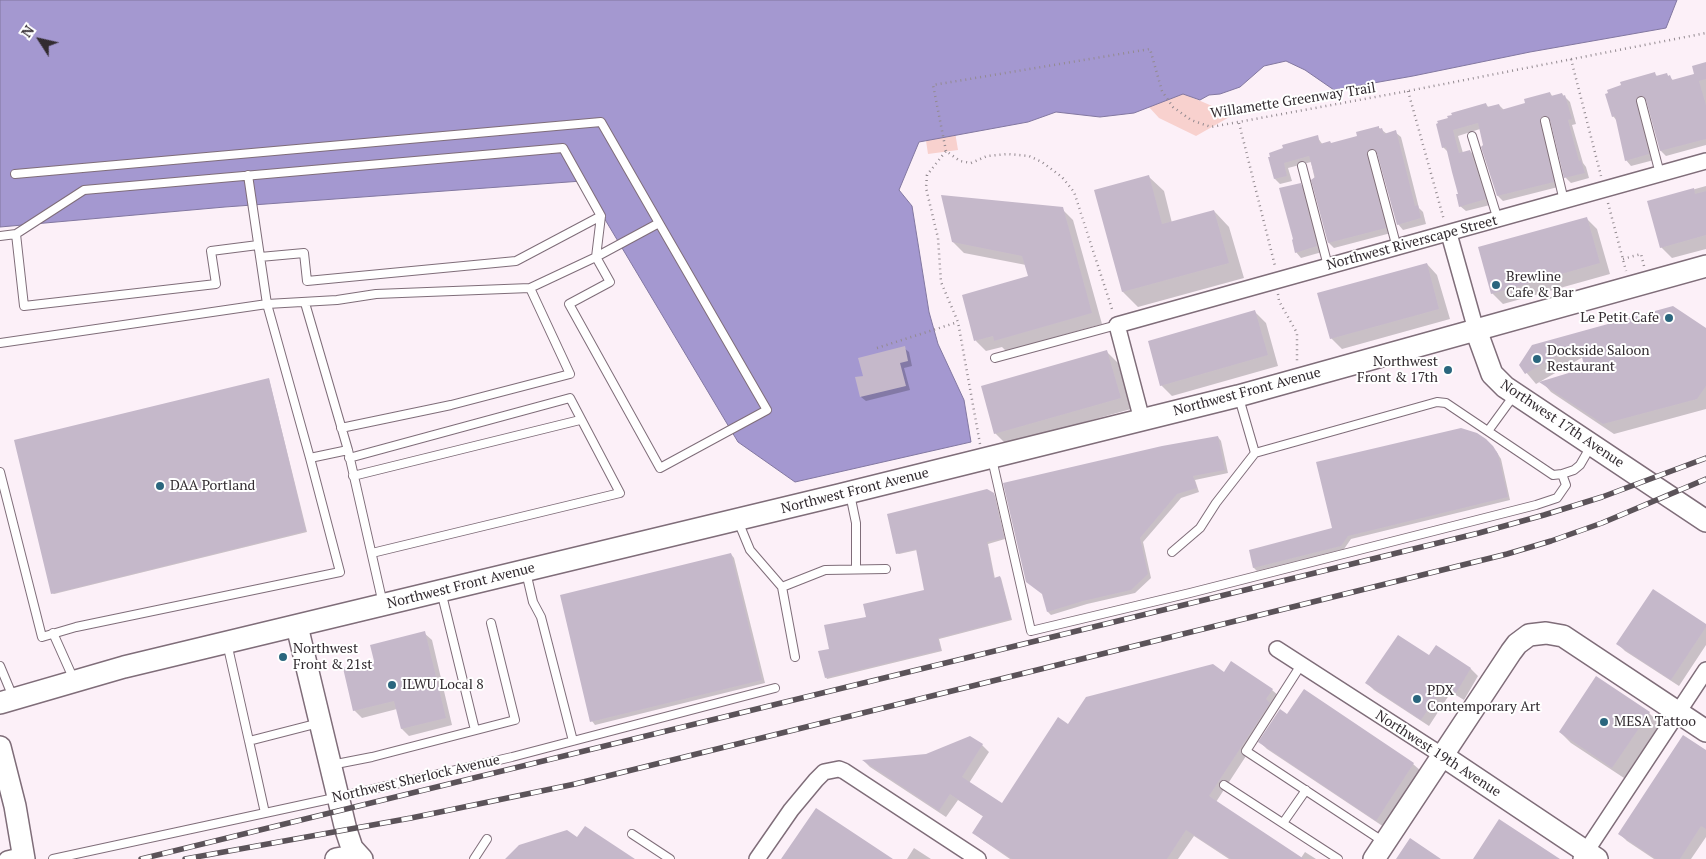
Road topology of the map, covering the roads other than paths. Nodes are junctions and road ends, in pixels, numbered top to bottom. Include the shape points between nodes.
1 (1641, 101) dead end
2 (1545, 121) dead end
3 (1472, 136) dead end
4 (1372, 154) dead end
5 (1706, 161) edge
6 (1302, 166) dead end
7 (15, 174) dead end
8 (1660, 174) junction
9 (248, 175) junction
10 (1564, 201) junction
11 (601, 216) junction
12 (1498, 220) junction
13 (660, 223) junction
14 (16, 234) junction
15 (1449, 234) junction
16 (0, 236) edge
17 (258, 245) junction
18 (1397, 248) junction
19 (260, 257) junction
20 (596, 257) junction
21 (1328, 266) junction
22 (1706, 266) edge
23 (530, 288) junction
24 (305, 303) junction
25 (267, 304) junction
26 (1117, 325) junction
27 (1476, 330) junction
28 (0, 343) edge
29 (995, 358) dead end
30 (1515, 394) junction
31 (1238, 396) junction
32 (580, 420) junction
33 (1142, 420) junction
34 (341, 428) junction
35 (1488, 431) junction
36 (1592, 445) junction
37 (348, 450) junction
38 (1254, 453) junction
39 (310, 458) junction
40 (349, 458) junction
41 (987, 459) junction
42 (0, 472) edge
43 (1562, 474) junction
44 (353, 476) junction
45 (850, 492) junction
46 (737, 519) junction
47 (1706, 521) edge
48 (1172, 552) dead end
49 (372, 553) junction
50 (856, 569) junction
51 (886, 569) dead end
52 (526, 570) junction
53 (782, 587) junction
54 (441, 591) junction
55 (384, 606) junction
56 (491, 623) dead end
57 (297, 626) junction
58 (53, 633) junction
59 (227, 643) junction
60 (1277, 650) dead end
61 (795, 657) dead end
62 (1301, 665) junction
63 (0, 666) edge
64 (1706, 670) edge
65 (74, 682) junction
66 (775, 688) dead end
67 (7, 701) edge
68 (1678, 713) junction
69 (321, 722) junction
70 (475, 730) junction
71 (1706, 731) edge
72 (249, 741) junction
73 (574, 741) junction
74 (0, 747) edge
75 (1443, 756) junction
76 (331, 765) junction
77 (1224, 784) dead end
78 (1306, 790) junction
79 (339, 797) junction
80 (265, 813) junction
81 (1283, 823) junction
82 (632, 834) dead end
83 (487, 839) dead end
84 (1380, 851) edge
85 (1588, 856) edge
86 (21, 857) edge
87 (360, 857) edge
88 (53, 859) edge
89 (336, 859) edge
90 (474, 859) edge
91 (670, 859) edge
92 (757, 859) edge
93 (978, 859) edge
94 (1338, 859) edge

1 - 8 lane
2 - 10 lane
3 - 12 lane
4 - 18 lane
5 - 8 street, Northwest Riverscape Street
6 - 21 lane
7 - 13 lane via 601,122
8 - 10 street, Northwest Riverscape Street
9 - 11 lane via 563,148
9 - 14 lane via 84,190
9 - 17 lane
10 - 12 street, Northwest Riverscape Street
11 - 19 lane via 516,261 307,281 304,253
11 - 20 lane
12 - 15 street, Northwest Riverscape Street
13 - 20 lane
13 - 20 lane via 767,410 660,468 569,304 610,282
14 - 16 lane
14 - 17 lane via 24,306 216,284 211,250
15 - 18 street, Northwest Riverscape Street
15 - 27 street, Northwest 17th Avenue
17 - 19 lane
18 - 21 street, Northwest Riverscape Street
19 - 25 lane
20 - 23 lane
21 - 26 street, Northwest Riverscape Street
22 - 27 main road, Northwest Front Avenue
23 - 24 lane via 376,294
23 - 34 lane via 570,374 451,405
24 - 25 lane
24 - 34 lane
25 - 28 lane
25 - 39 lane
26 - 29 lane
26 - 33 street
27 - 30 main road, Northwest 17th Avenue via 1492,374
27 - 31 main road, Northwest Front Avenue
30 - 35 lane
30 - 36 main road, Northwest 17th Avenue
31 - 33 main road, Northwest Front Avenue
31 - 38 lane
32 - 40 lane via 570,398
32 - 44 lane
32 - 49 lane via 620,493
33 - 41 main road, Northwest Front Avenue
34 - 37 lane
35 - 38 lane via 1446,403 1437,402
35 - 43 lane via 1553,475
36 - 43 lane via 1580,465
36 - 47 main road, Northwest 17th Avenue
37 - 39 lane
37 - 40 lane
38 - 48 lane via 1200,528
39 - 58 lane via 340,572
40 - 44 lane
41 - 43 lane via 1011,537 1031,631 1536,505 1557,498 1566,485
41 - 45 main road, Northwest Front Avenue
42 - 58 lane via 42,637
44 - 49 lane
45 - 46 main road, Northwest Front Avenue
45 - 50 lane via 856,523
46 - 52 main road, Northwest Front Avenue
46 - 53 lane via 750,550
49 - 55 lane
50 - 51 lane
50 - 53 lane via 825,570
52 - 54 main road, Northwest Front Avenue
52 - 73 lane
53 - 61 lane
54 - 55 main road, Northwest Front Avenue
54 - 70 lane
55 - 57 main road, Northwest Front Avenue
56 - 70 lane via 515,720
57 - 59 main road, Northwest Front Avenue
57 - 69 main road
58 - 65 lane
59 - 65 main road, Northwest Front Avenue
59 - 72 lane
60 - 62 street, Northwest 19th Avenue
62 - 75 street, Northwest 19th Avenue
62 - 78 lane via 1246,750
63 - 67 lane
64 - 68 street
65 - 67 main road, Northwest Front Avenue
66 - 73 lane, Northwest Sherlock Avenue
68 - 71 main road
68 - 75 main road via 1563,636 1536,634 1523,639 1511,652
68 - 85 street
69 - 72 lane
69 - 76 main road
70 - 76 lane
72 - 80 lane
73 - 79 lane, Northwest Sherlock Avenue
74 - 86 main road via 15,806
75 - 84 main road
75 - 85 main road, Northwest 19th Avenue
76 - 79 main road
77 - 81 lane
78 - 81 lane
78 - 84 lane
79 - 80 lane, Northwest Sherlock Avenue
79 - 87 main road via 352,848
80 - 88 lane, Northwest Sherlock Avenue
81 - 94 lane
82 - 91 lane
83 - 90 lane
87 - 89 main road
92 - 93 street via 791,810 824,772 833,770 844,771

